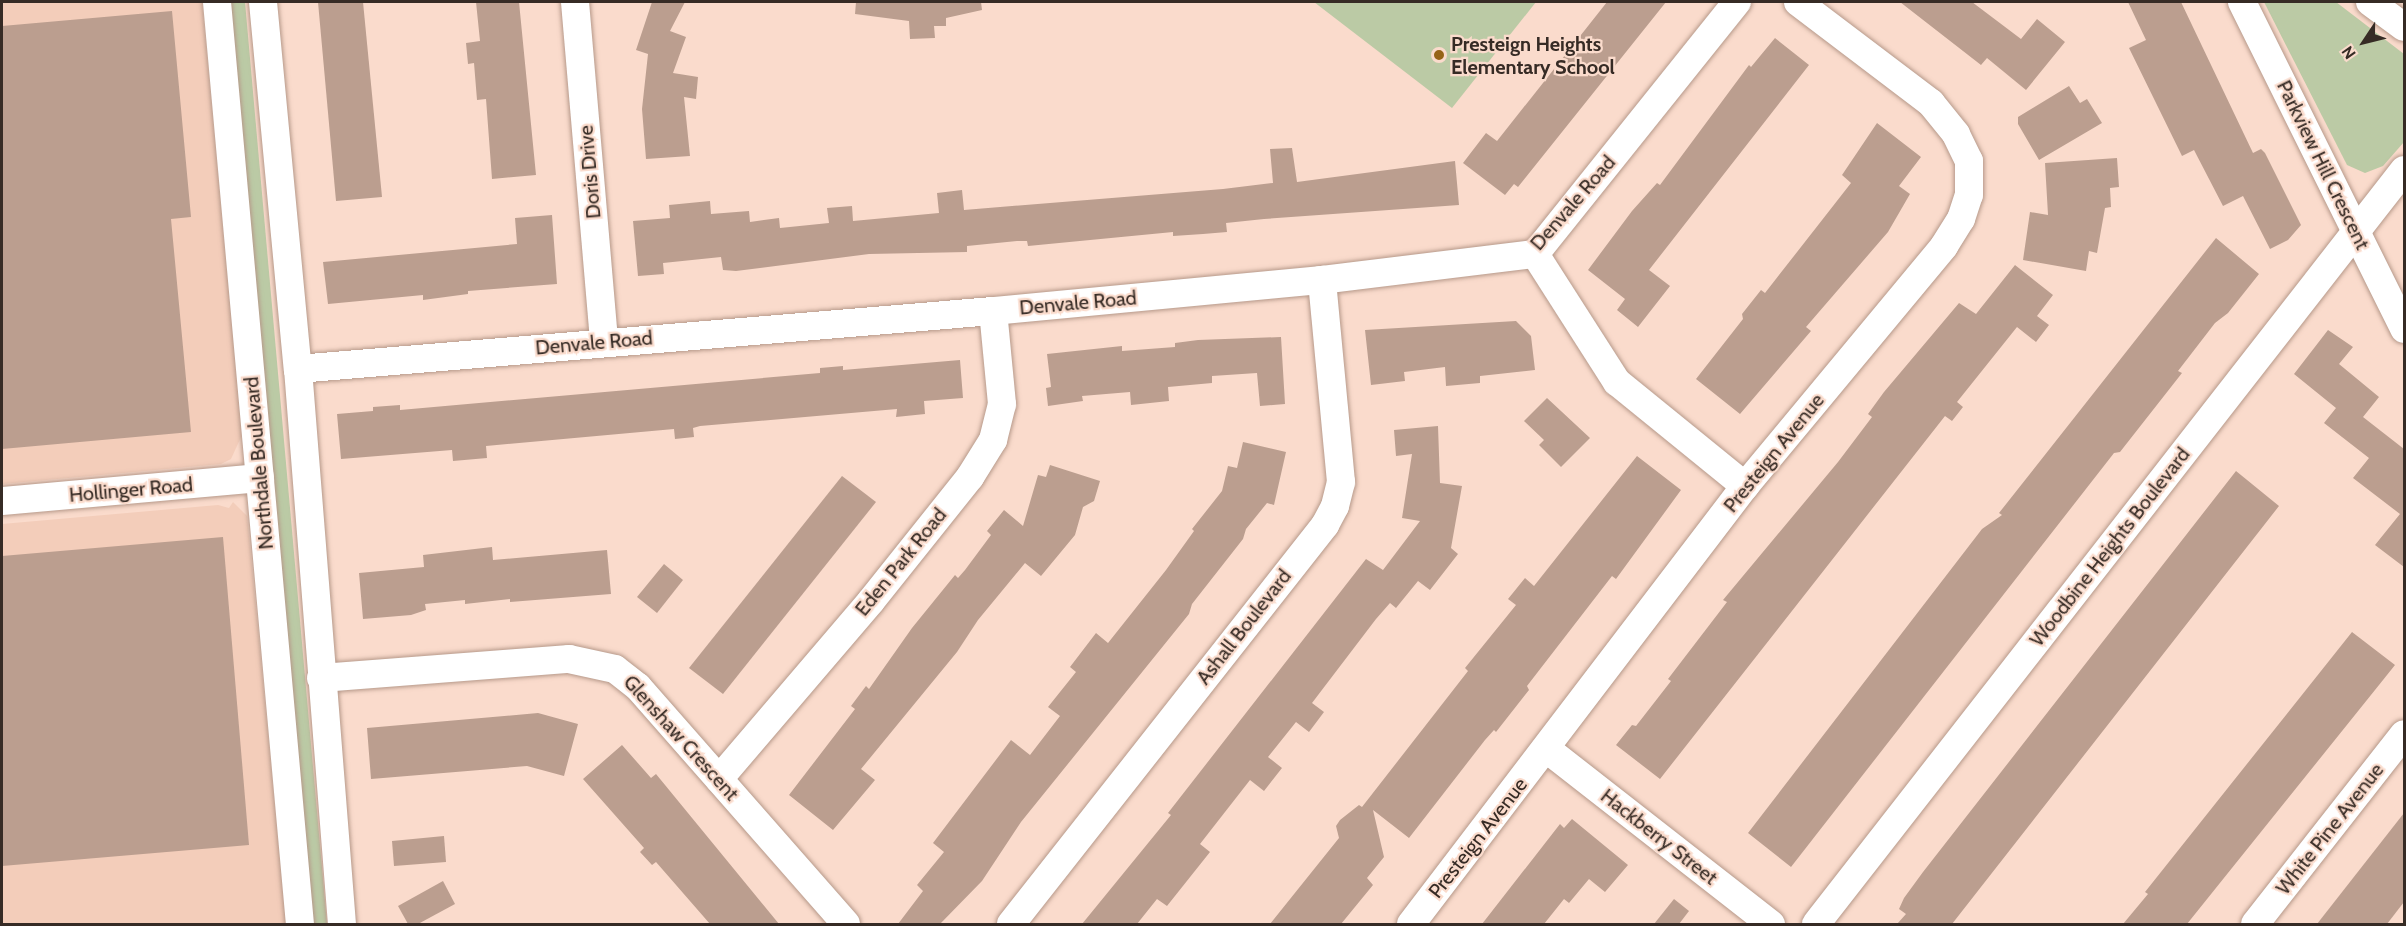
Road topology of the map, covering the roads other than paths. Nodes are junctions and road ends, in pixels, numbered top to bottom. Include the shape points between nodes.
1 (217, 2) edge
2 (263, 2) edge
3 (575, 2) edge
4 (1737, 2) edge
5 (1798, 2) edge
6 (2242, 2) edge
7 (2370, 2) edge
8 (2404, 27) edge
9 (2404, 170) edge
10 (2355, 231) junction
11 (1535, 254) junction
12 (1322, 280) junction
13 (993, 311) junction
14 (2404, 329) edge
15 (604, 342) junction
16 (298, 369) junction
17 (260, 478) junction
18 (1745, 486) junction
19 (2, 501) edge
20 (321, 678) junction
21 (2404, 734) edge
22 (1548, 750) junction
23 (719, 779) junction
24 (300, 924) edge
25 (342, 924) edge
26 (846, 924) edge
27 (1011, 924) edge
28 (1411, 924) edge
29 (1771, 924) edge
30 (1816, 924) edge
31 (2255, 924) edge

1 - 17 street, Northdale Boulevard
2 - 16 street
3 - 15 street, Doris Drive
4 - 11 street, Denvale Road
5 - 18 street, Presteign Avenue via 1931,103 1956,134 1969,161 1969,195 1961,219 1944,246
6 - 10 street, Parkview Hill Crescent
7 - 8 street
9 - 10 street, Woodbine Heights Boulevard
10 - 14 street, Parkview Hill Crescent
10 - 30 street, Woodbine Heights Boulevard
11 - 12 street, Denvale Road
11 - 18 street via 1617,382
12 - 13 street, Denvale Road
12 - 27 street, Ashall Boulevard via 1341,482 1335,506 1325,525
13 - 15 street, Denvale Road
13 - 23 street, Eden Park Road via 1002,404 993,440 970,477 885,583
15 - 16 street, Denvale Road
16 - 20 street
17 - 19 street, Hollinger Road
17 - 24 street, Northdale Boulevard
18 - 22 street, Presteign Avenue
20 - 23 street, Glenshaw Crescent via 568,659 604,663 638,687
20 - 25 street
21 - 31 street, White Pine Avenue
22 - 28 street, Presteign Avenue
22 - 29 street, Hackberry Street
23 - 26 street, Glenshaw Crescent

